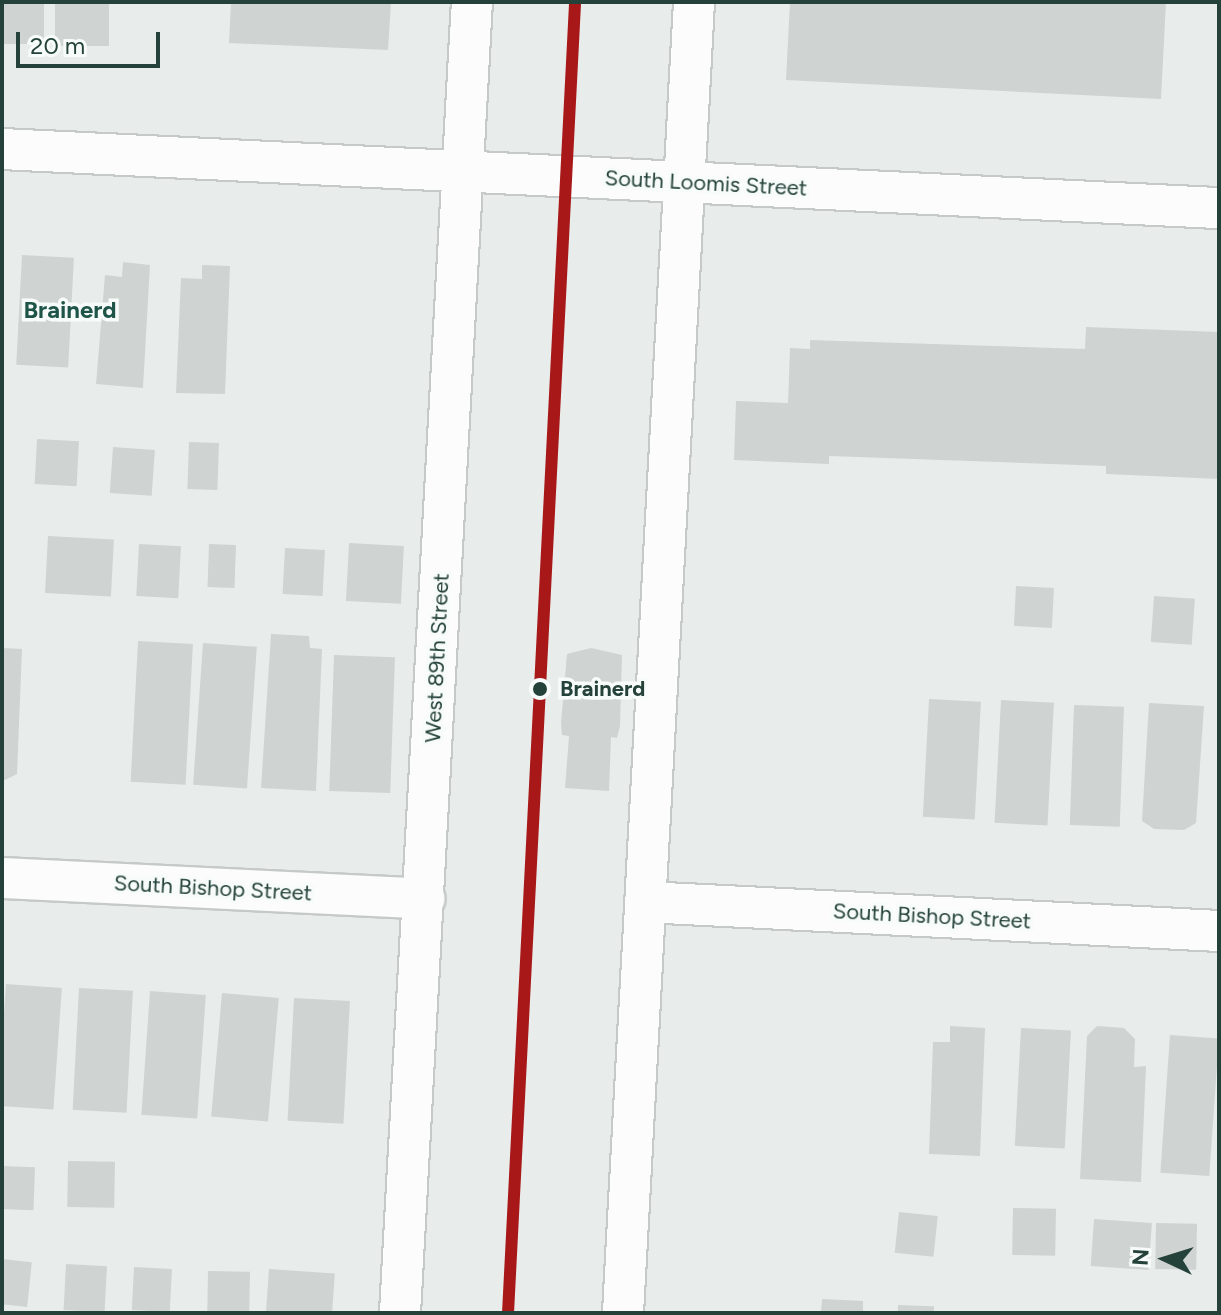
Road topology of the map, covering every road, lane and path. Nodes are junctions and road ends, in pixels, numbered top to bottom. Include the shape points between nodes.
1 (472, 2) edge
2 (694, 2) edge
3 (2, 149) edge
4 (463, 171) junction
5 (686, 182) junction
6 (1219, 208) edge
7 (2, 878) edge
8 (424, 899) junction
9 (645, 902) junction
10 (1219, 931) edge
11 (400, 1313) edge
12 (623, 1313) edge

1 - 4 street, West 89th Street
2 - 5 street
3 - 4 street, South Loomis Street
4 - 5 street, South Loomis Street
4 - 8 street, West 89th Street
5 - 6 street, South Loomis Street
5 - 9 street
7 - 8 street, South Bishop Street
8 - 11 street, West 89th Street
9 - 10 street, South Bishop Street
9 - 12 street

